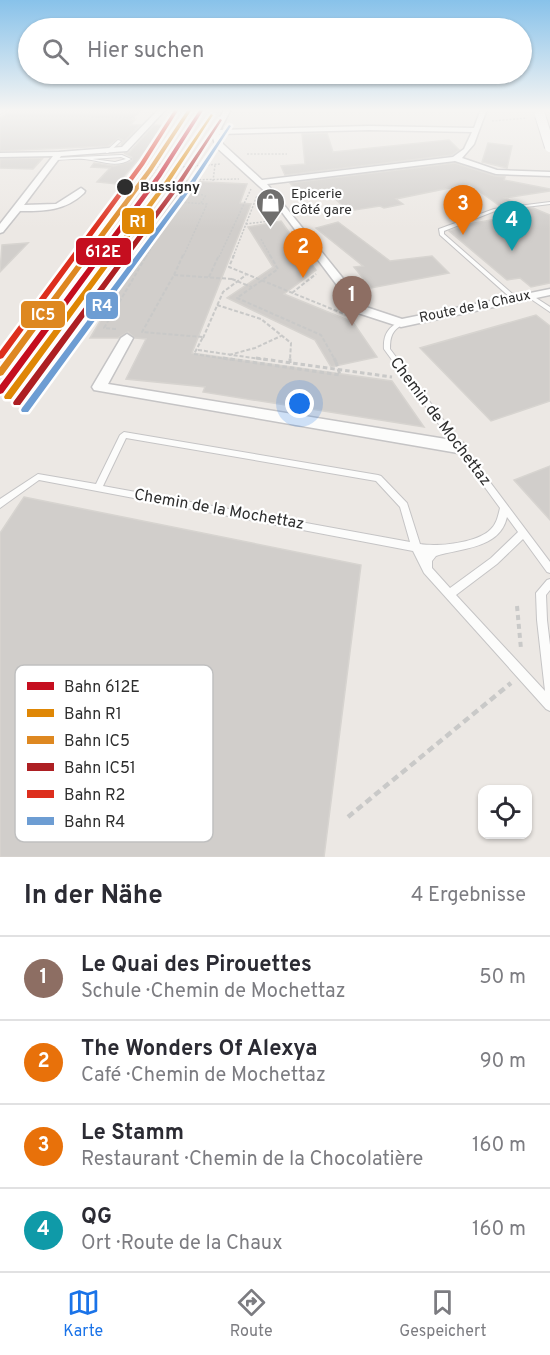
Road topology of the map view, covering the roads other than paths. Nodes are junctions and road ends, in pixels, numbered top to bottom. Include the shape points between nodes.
1 (109, 149) edge
2 (223, 149) edge
3 (468, 149) edge
4 (0, 155) edge
5 (57, 157) junction
6 (89, 159) junction
7 (455, 159) junction
8 (550, 174) edge
9 (259, 184) junction
10 (81, 191) dead end
11 (550, 203) edge
12 (17, 208) junction
13 (0, 230) edge
14 (550, 292) edge
15 (530, 296) junction
16 (515, 299) junction
17 (550, 310) edge
18 (401, 323) junction
19 (127, 333) road end
20 (458, 447) junction
21 (98, 488) junction
22 (0, 504) edge
23 (504, 508) junction
24 (523, 533) junction
25 (416, 547) junction
26 (446, 548) junction
27 (550, 569) edge
28 (427, 570) junction
29 (550, 583) edge
30 (449, 594) junction
31 (550, 690) edge
32 (550, 705) edge

1 - 5 street
2 - 9 street
3 - 7 street
4 - 5 street
5 - 6 lane
5 - 12 street
6 - 6 lane via 112,162 129,159 122,156
7 - 8 street via 496,172
7 - 9 street
9 - 18 street via 353,302 362,310
10 - 12 street via 63,206
11 - 16 lane via 494,210 441,230
12 - 13 street
14 - 15 street, Route de la Chaux
15 - 16 street, Route de la Chaux
15 - 17 lane
16 - 18 street, Route de la Chaux
18 - 20 lane, Chemin de Mochettaz via 390,329 387,349
19 - 20 street via 99,387
20 - 23 lane, Chemin de Mochettaz
21 - 22 lane, Chemin de la Mochettaz via 38,477
21 - 25 lane, Chemin de la Mochettaz
21 - 25 lane via 124,435 378,478 404,505
23 - 24 lane, Chemin de Mochettaz
23 - 26 lane, Chemin de la Mochettaz via 498,530 487,539
24 - 27 lane, Chemin de Mochettaz
24 - 30 lane via 494,561
25 - 26 lane, Chemin de la Mochettaz
25 - 28 lane
26 - 28 lane via 433,553
28 - 30 lane
29 - 31 lane via 542,593 542,602
30 - 32 lane

